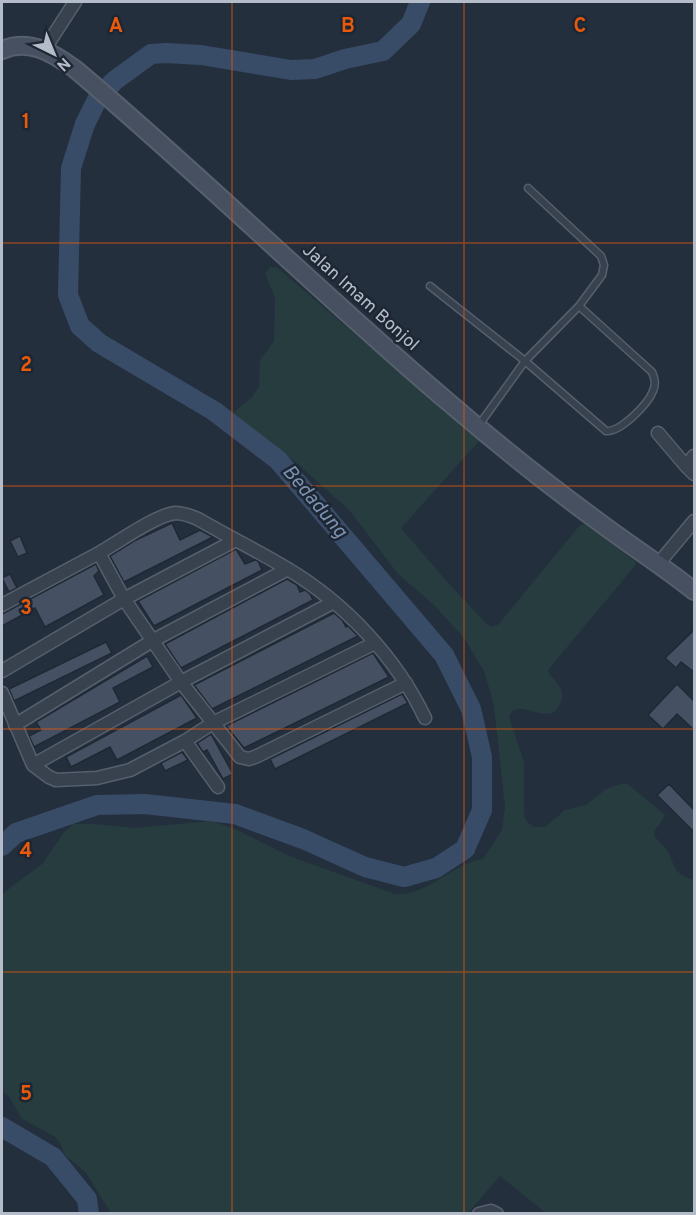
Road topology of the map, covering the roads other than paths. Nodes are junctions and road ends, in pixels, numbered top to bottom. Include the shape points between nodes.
1 (75, 2) edge
2 (44, 50) junction
3 (2, 51) edge
4 (528, 188) dead end
5 (430, 286) dead end
6 (579, 306) junction
7 (525, 361) junction
8 (478, 427) junction
9 (658, 434) dead end
10 (694, 456) edge
11 (690, 470) edge
12 (694, 521) edge
13 (236, 540) junction
14 (99, 553) junction
15 (659, 563) junction
16 (288, 569) junction
17 (694, 591) edge
18 (124, 599) junction
19 (334, 602) junction
20 (2, 605) edge
21 (152, 641) junction
22 (375, 643) junction
23 (2, 671) edge
24 (181, 682) junction
25 (406, 683) junction
26 (2, 693) edge
27 (425, 718) dead end
28 (213, 723) junction
29 (15, 725) junction
30 (185, 741) junction
31 (33, 765) junction
32 (218, 788) dead end
33 (479, 1214) edge
34 (496, 1214) edge

1 - 2 street
2 - 3 street, Jalan Imam Bonjol via 22,45
2 - 8 street, Jalan Imam Bonjol via 91,83 177,157
4 - 6 lane via 603,260 602,275
5 - 7 lane
6 - 7 lane
6 - 7 lane via 655,378 653,390 627,421 606,431
7 - 8 lane
8 - 15 street, Jalan Imam Bonjol via 600,523
9 - 11 street
10 - 11 street
12 - 15 street
13 - 14 street via 198,519 175,513
13 - 16 street
13 - 18 street
14 - 18 street
14 - 20 street
15 - 17 street, Jalan Imam Bonjol
16 - 19 street
16 - 21 street
18 - 21 street
18 - 23 street
19 - 22 street
19 - 24 street
21 - 24 street
21 - 29 street
22 - 25 street
22 - 28 street
24 - 28 street
24 - 31 street
25 - 27 street
25 - 28 street via 249,759 240,757
26 - 29 street
28 - 30 street
29 - 31 street
30 - 31 street via 130,770 97,778 56,780
30 - 32 street
33 - 34 street via 492,1210

